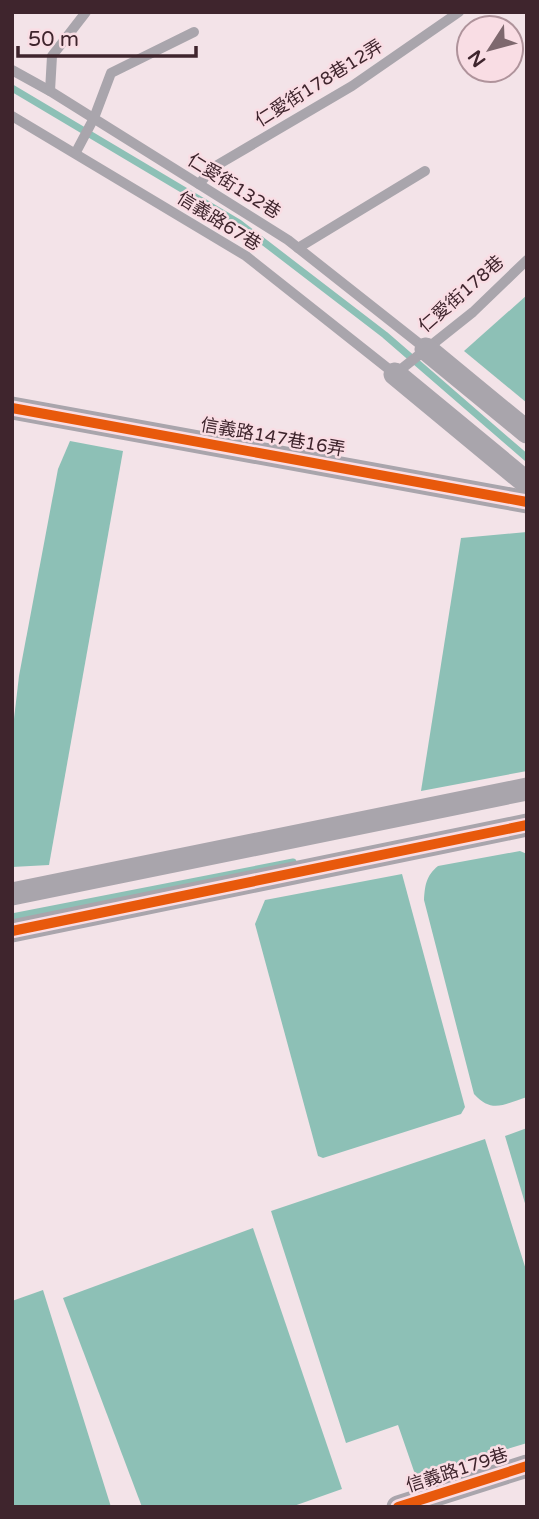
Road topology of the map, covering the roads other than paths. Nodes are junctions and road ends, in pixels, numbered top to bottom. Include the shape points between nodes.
1 (86, 12) edge
2 (459, 12) edge
3 (194, 33) dead end
4 (12, 70) edge
5 (50, 91) junction
6 (12, 116) edge
7 (91, 122) junction
8 (77, 150) junction
9 (425, 170) dead end
10 (199, 184) junction
11 (298, 248) junction
12 (527, 260) edge
13 (422, 351) junction
14 (398, 371) junction
15 (12, 408) edge
16 (527, 432) edge
17 (527, 483) edge
18 (527, 502) edge
19 (527, 789) edge
20 (527, 825) edge
21 (12, 894) edge
22 (12, 931) edge
23 (527, 1466) edge
24 (398, 1507) edge

1 - 5 lane via 52,57
2 - 10 lane, 仁愛街178巷12弄 via 352,86 214,167
3 - 7 lane via 111,73
4 - 5 lane, 仁愛街132巷
5 - 7 lane, 仁愛街132巷
6 - 8 lane, 信義路67巷
7 - 8 lane
7 - 10 lane, 仁愛街132巷
8 - 14 lane, 信義路67巷 via 246,256
9 - 11 lane
10 - 11 lane, 仁愛街132巷
11 - 13 lane, 仁愛街132巷
12 - 13 lane, 仁愛街178巷 via 473,312
13 - 14 lane, 仁愛街178巷
13 - 16 street
14 - 17 street
15 - 18 street, 信義路147巷16弄
19 - 21 street
20 - 22 street
23 - 24 street, 信義路179巷

